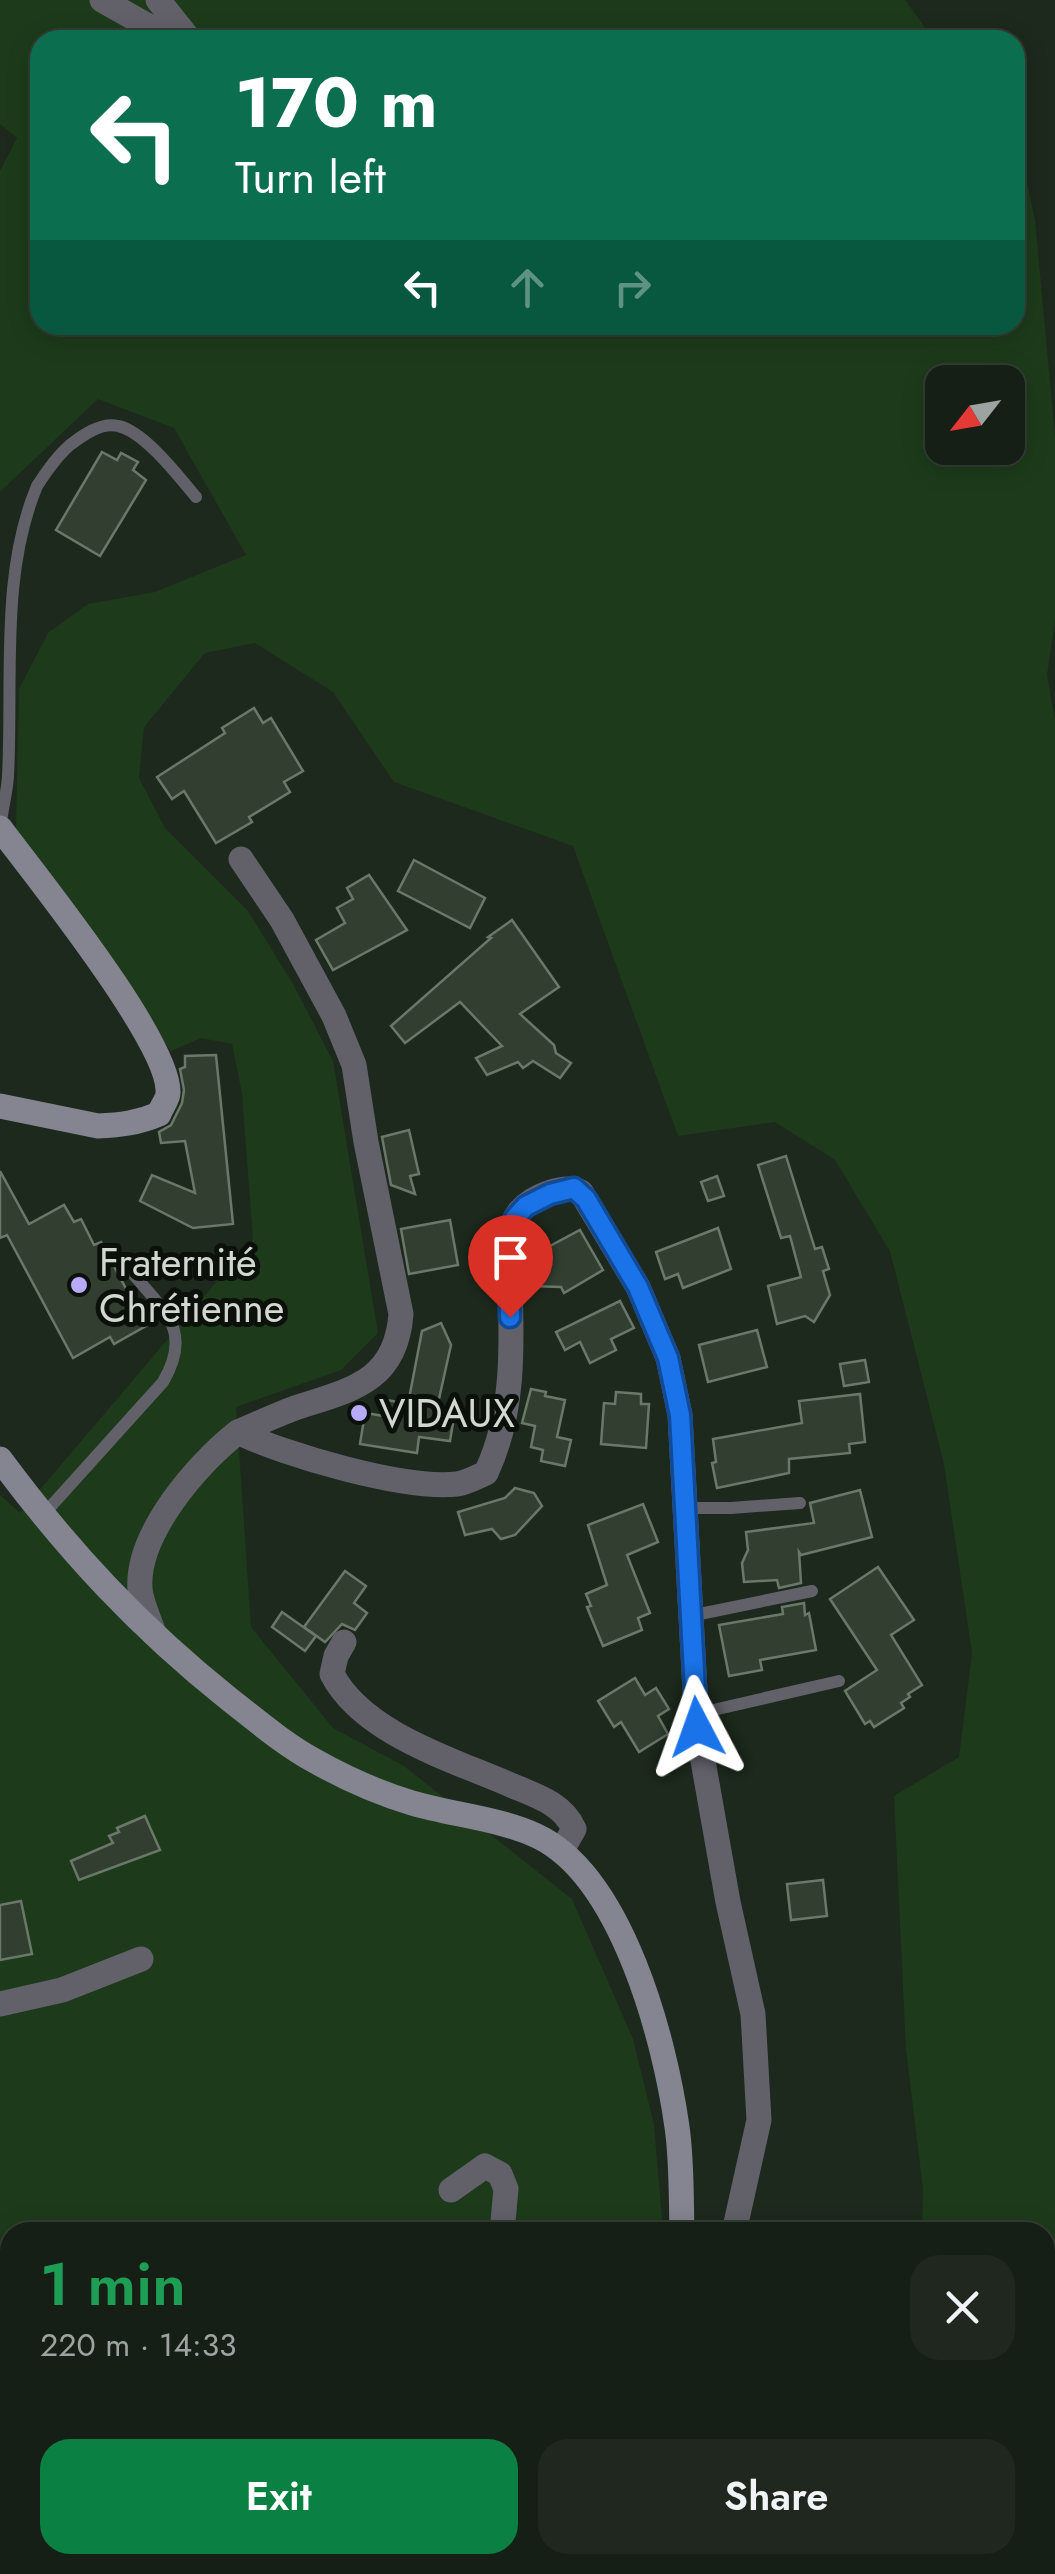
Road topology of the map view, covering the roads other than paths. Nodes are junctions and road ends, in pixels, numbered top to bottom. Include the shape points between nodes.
1 (102, 0) edge
2 (158, 0) edge
3 (155, 30) edge
4 (182, 30) edge
5 (196, 497) dead end
6 (0, 828) edge
7 (241, 859) dead end
8 (0, 1106) edge
9 (134, 1276) dead end
10 (238, 1432) junction
11 (0, 1459) edge
12 (800, 1503) dead end
13 (685, 1508) junction
14 (42, 1515) junction
15 (812, 1591) dead end
16 (690, 1616) junction
17 (154, 1634) junction
18 (344, 1642) dead end
19 (839, 1681) dead end
20 (696, 1714) junction
21 (562, 1850) junction
22 (141, 1958) dead end
23 (0, 2004) edge
24 (451, 2190) dead end
25 (503, 2222) edge
26 (682, 2222) edge
27 (736, 2222) edge

1 - 3 street
2 - 4 street
5 - 6 lane via 146,444 118,426 103,426 65,450 29,498 13,531 4,578 8,778
6 - 8 street via 155,1045 168,1094 159,1114 113,1125
7 - 10 street via 282,920 354,1064 401,1314 399,1341 380,1370 354,1389
9 - 14 lane via 170,1318 179,1339 176,1356 163,1382
10 - 13 street via 358,1471 458,1484 486,1473 500,1444 508,1400 512,1226 526,1206 574,1188 638,1287 668,1358 680,1415
10 - 17 street via 210,1454 166,1509 147,1552 140,1588
11 - 14 street
12 - 13 lane
13 - 16 street
14 - 17 street
15 - 16 lane
16 - 20 street
17 - 21 street via 313,1760 359,1784 534,1835
18 - 21 street via 332,1674 349,1698 394,1734 555,1805 574,1829
19 - 20 lane
20 - 27 street via 753,2014 759,2120
21 - 26 street via 612,1917 662,2047 678,2129
22 - 23 street via 62,1990
24 - 25 street via 485,2166 500,2174 506,2190

